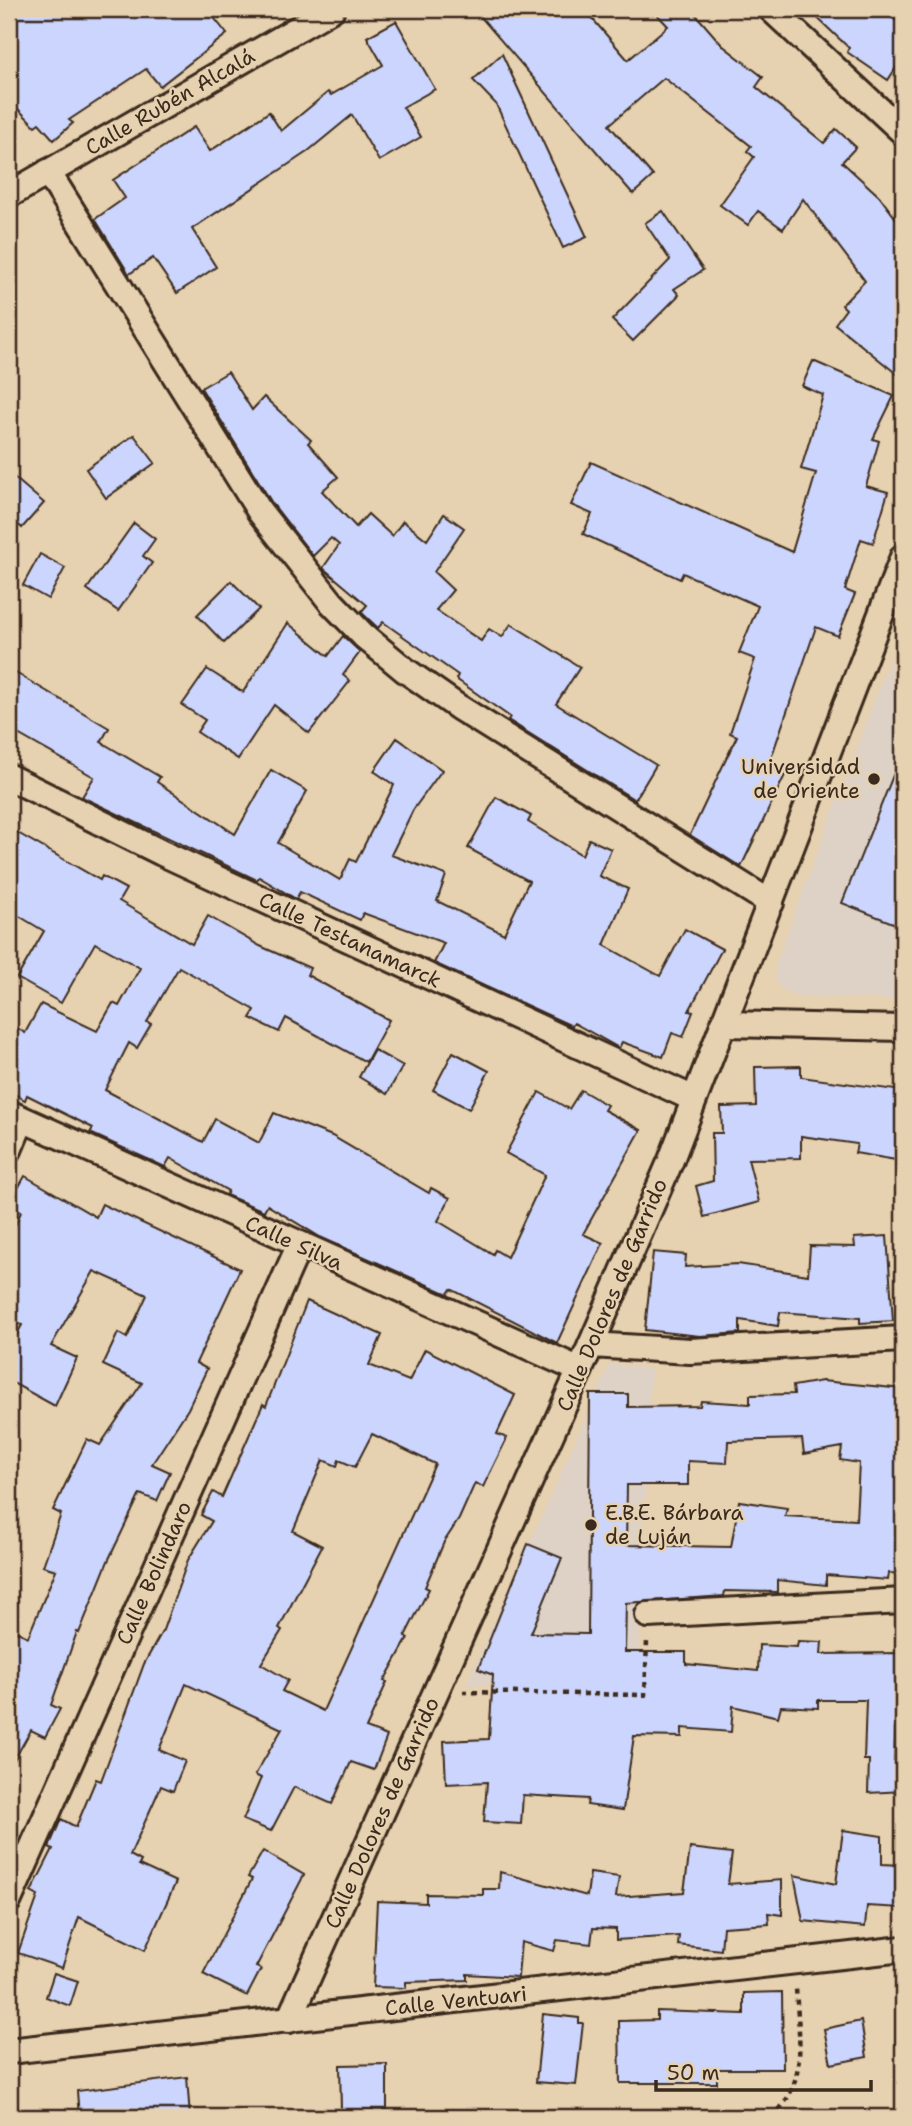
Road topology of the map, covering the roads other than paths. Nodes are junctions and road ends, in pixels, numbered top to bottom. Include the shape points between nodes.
1 (332, 9) edge
2 (771, 9) edge
3 (903, 132) edge
4 (48, 172) junction
5 (9, 195) edge
6 (903, 557) edge
7 (9, 777) edge
8 (771, 903) junction
9 (724, 1024) junction
10 (903, 1028) edge
11 (694, 1099) junction
12 (16, 1116) edge
13 (9, 1150) edge
14 (299, 1246) junction
15 (903, 1339) edge
16 (591, 1345) junction
17 (580, 1370) junction
18 (903, 1601) edge
19 (648, 1615) road end
20 (9, 1900) edge
21 (903, 1949) edge
22 (289, 2020) junction
23 (9, 2051) edge

1 - 4 street, Calle Rubén Alcalá
2 - 3 street
4 - 5 street, Calle Rubén Alcalá
4 - 8 street via 260,512 356,628 458,707
6 - 8 street, Calle Dolores de Garrido
7 - 11 street, Calle Testanamarck via 162,853
8 - 9 street, Calle Dolores de Garrido
9 - 10 street
9 - 11 street, Calle Dolores de Garrido
11 - 16 street, Calle Dolores de Garrido
12 - 13 street
12 - 14 street, Calle Silva
14 - 17 street, Calle Silva
14 - 20 street, Calle Bolindaro
15 - 16 street via 690,1351
16 - 17 street, Calle Dolores de Garrido
17 - 22 street, Calle Dolores de Garrido
18 - 19 street
21 - 22 street, Calle Ventuari
22 - 23 street, Calle Ventuari

